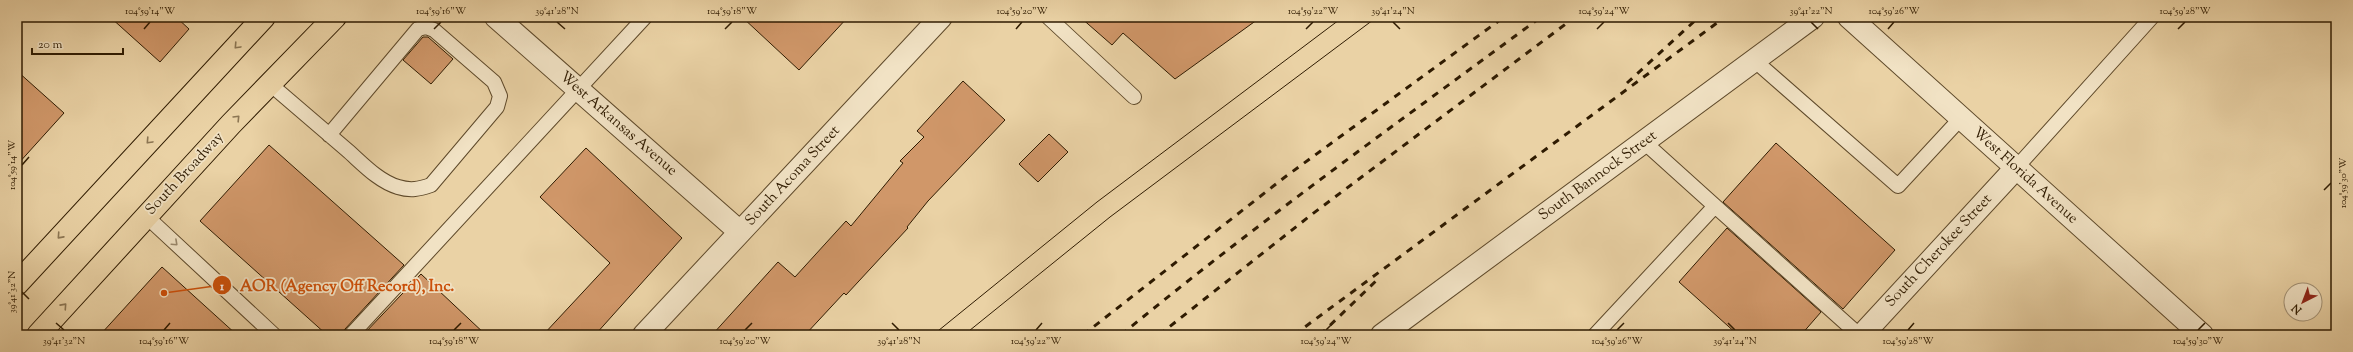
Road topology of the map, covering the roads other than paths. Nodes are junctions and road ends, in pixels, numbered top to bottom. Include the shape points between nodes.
1 (264, 17) edge
2 (335, 17) edge
3 (496, 17) edge
4 (645, 17) edge
5 (941, 17) edge
6 (1048, 17) edge
7 (1813, 17) edge
8 (1848, 17) edge
9 (2152, 17) edge
10 (1754, 60) junction
11 (270, 84) junction
12 (579, 90) junction
13 (1134, 97) dead end
14 (1961, 118) junction
15 (329, 135) junction
16 (1644, 142) junction
17 (2016, 168) junction
18 (1714, 206) junction
19 (146, 216) junction
20 (740, 232) junction
21 (17, 284) edge
22 (38, 335) edge
23 (274, 335) edge
24 (351, 335) edge
25 (644, 335) edge
26 (1382, 335) edge
27 (1595, 335) edge
28 (1861, 335) edge
29 (2202, 335) edge

1 -> 21 main road
2 - 11 main road, South Broadway
3 - 12 street, West Arkansas Avenue
4 - 12 lane
5 - 20 street, South Acoma Street
6 - 13 lane
7 - 10 street, South Bannock Street
8 - 14 street, West Florida Avenue
9 - 17 lane
10 - 14 lane via 1898,186
10 - 16 street, South Bannock Street
11 - 15 lane
19 -> 11 main road, South Broadway
12 - 20 street, West Arkansas Avenue
12 - 24 lane
14 - 17 street, West Florida Avenue
15 - 15 lane via 378,177 398,187 416,190 431,185 497,108 500,96 494,82 434,30 418,29
16 - 18 lane
16 - 26 street, South Bannock Street
17 - 28 street, South Cherokee Street
17 - 29 street, West Florida Avenue
18 - 27 lane
18 - 28 lane
22 -> 19 main road, South Broadway
19 -> 23 lane
20 - 25 street, South Acoma Street

